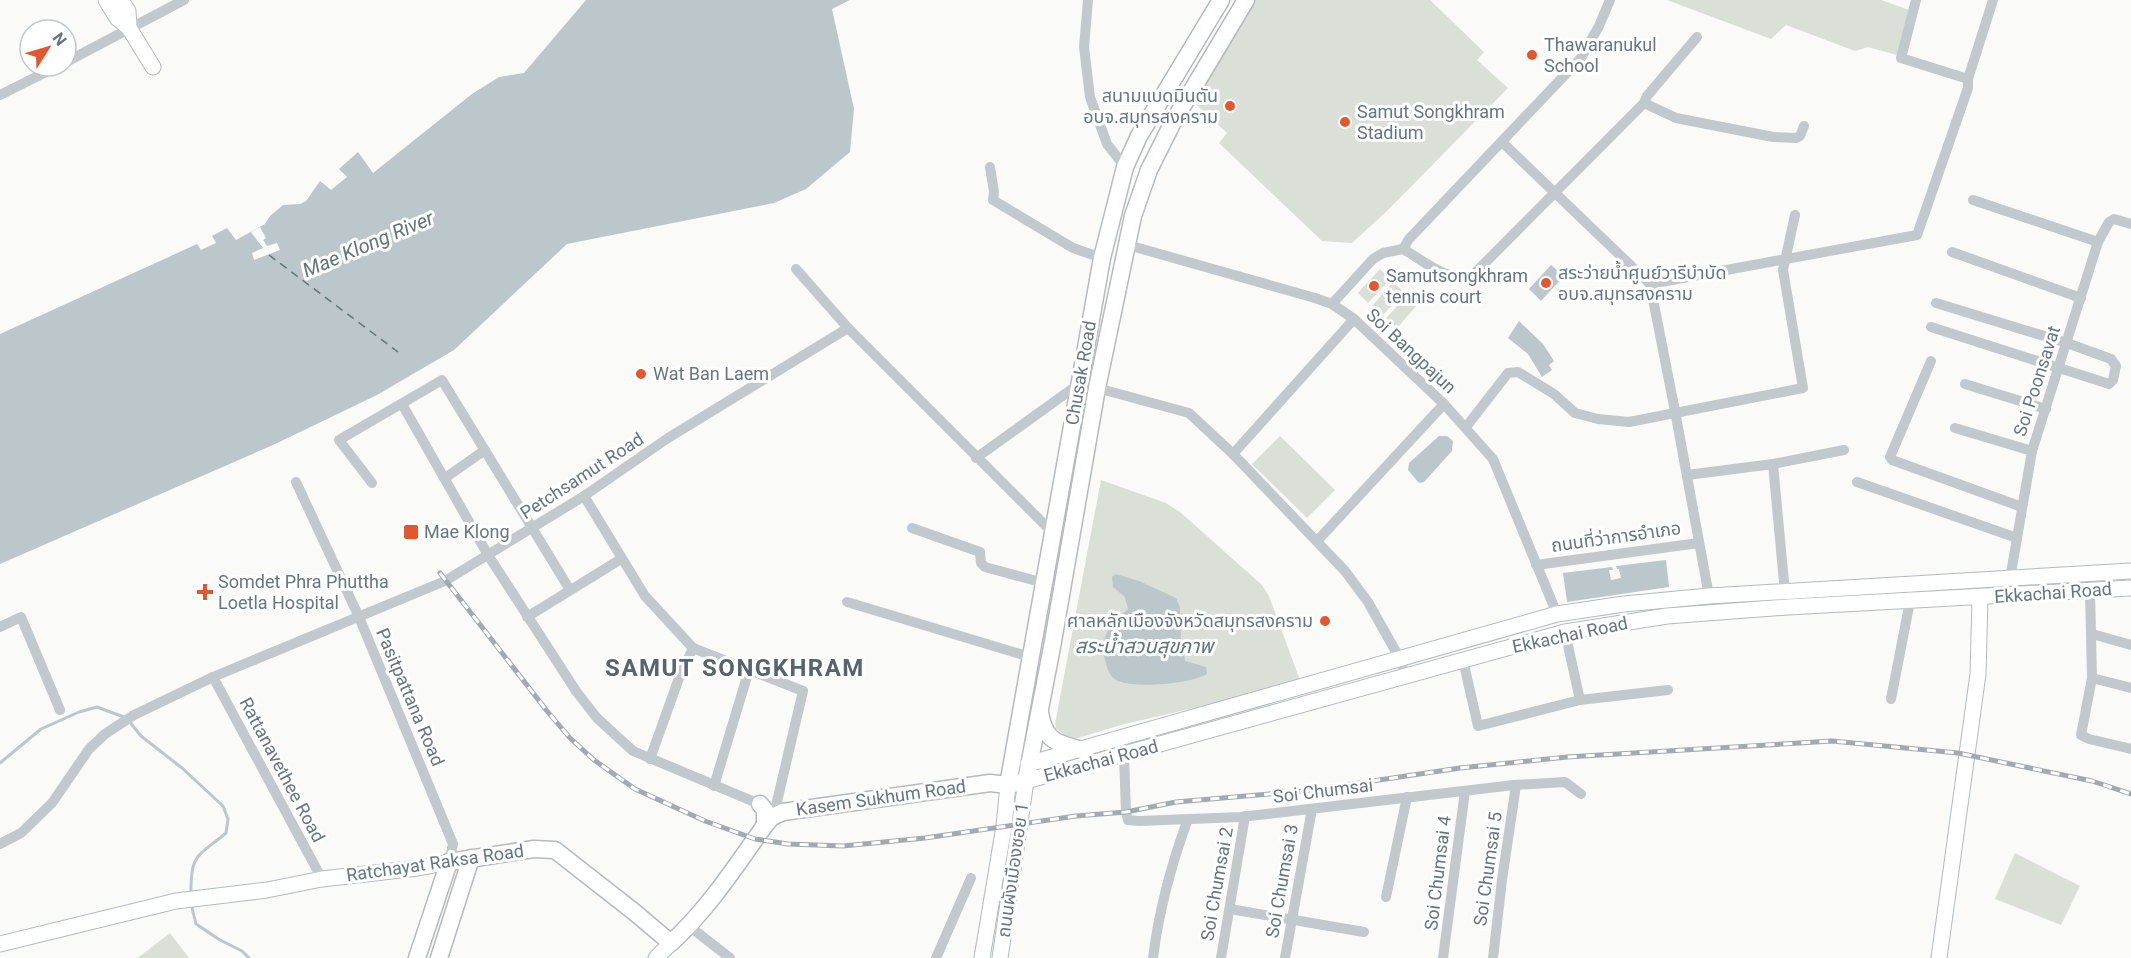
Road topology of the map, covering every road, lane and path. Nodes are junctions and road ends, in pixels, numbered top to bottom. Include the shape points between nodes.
1 (106, 0) edge
2 (121, 0) edge
3 (184, 0) edge
4 (1088, 0) edge
5 (1221, 0) edge
6 (1246, 0) edge
7 (1610, 0) edge
8 (1916, 0) edge
9 (1993, 0) edge
10 (129, 28) junction
11 (1697, 37) dead end
12 (78, 56) edge
13 (153, 68) dead end
14 (34, 78) edge
15 (1968, 80) junction
16 (0, 95) edge
17 (1644, 103) junction
18 (1803, 126) dead end
19 (1502, 142) junction
20 (990, 167) dead end
21 (1125, 167) junction
22 (1554, 194) junction
23 (1973, 200) dead end
24 (1795, 215) dead end
25 (2131, 224) edge
26 (2098, 242) junction
27 (1128, 244) junction
28 (1403, 249) junction
29 (1952, 252) dead end
30 (1102, 258) junction
31 (1786, 260) junction
32 (796, 269) dead end
33 (1650, 284) junction
34 (2081, 298) junction
35 (1936, 303) dead end
36 (1332, 304) junction
37 (1354, 319) junction
38 (1931, 327) dead end
39 (848, 328) junction
40 (2067, 343) junction
41 (1931, 362) dead end
42 (2059, 368) junction
43 (1079, 384) junction
44 (1965, 384) dead end
45 (1097, 388) junction
46 (402, 404) junction
47 (1444, 404) junction
48 (2046, 409) junction
49 (1676, 411) junction
50 (1466, 427) junction
51 (1955, 428) dead end
52 (485, 450) junction
53 (1844, 450) dead end
54 (2032, 451) junction
55 (1233, 454) junction
56 (976, 458) junction
57 (1773, 464) junction
58 (1687, 476) junction
59 (445, 478) junction
60 (296, 482) dead end
61 (1857, 482) dead end
62 (372, 483) dead end
63 (584, 496) junction
64 (2022, 507) junction
65 (534, 528) junction
66 (912, 528) dead end
67 (1052, 532) junction
68 (2017, 538) junction
69 (1318, 540) junction
70 (1699, 543) junction
71 (488, 555) junction
72 (621, 559) junction
73 (1536, 565) junction
74 (2131, 571) edge
75 (2010, 579) junction
76 (1044, 583) junction
77 (2131, 588) edge
78 (570, 590) junction
79 (2090, 591) junction
80 (1785, 593) junction
81 (1911, 593) junction
82 (1709, 596) junction
83 (1980, 598) junction
84 (847, 602) dead end
85 (1557, 614) junction
86 (359, 617) junction
87 (527, 617) junction
88 (0, 627) edge
89 (1565, 632) junction
90 (2092, 634) junction
91 (2131, 645) edge
92 (1052, 647) junction
93 (693, 648) junction
94 (1032, 650) junction
95 (1400, 659) junction
96 (1463, 660) junction
97 (749, 670) junction
98 (213, 677) junction
99 (1406, 677) junction
100 (2092, 678) junction
101 (2131, 688) edge
102 (1668, 690) dead end
103 (1891, 699) dead end
104 (1580, 700) junction
105 (1039, 709) junction
106 (60, 710) dead end
107 (2131, 749) edge
108 (1082, 750) junction
109 (1124, 755) junction
110 (650, 759) junction
111 (1027, 773) junction
112 (1009, 778) junction
113 (1516, 785) junction
114 (714, 786) junction
115 (1465, 791) junction
116 (1581, 794) dead end
117 (1407, 797) junction
118 (772, 809) junction
119 (1312, 809) junction
120 (1245, 816) junction
121 (1188, 819) junction
122 (0, 844) edge
123 (1000, 849) junction
124 (1017, 852) junction
125 (471, 858) junction
126 (448, 862) junction
127 (971, 878) dead end
128 (322, 879) junction
129 (1386, 897) dead end
130 (1230, 909) junction
131 (1293, 920) junction
132 (689, 926) junction
133 (1364, 932) dead end
134 (671, 943) junction
135 (0, 944) edge
136 (440, 954) edge
137 (417, 958) edge
138 (656, 958) edge
139 (730, 958) edge
140 (936, 958) edge
141 (982, 958) edge
142 (1000, 958) edge
143 (1153, 958) edge
144 (1221, 958) edge
145 (1285, 958) edge
146 (1443, 958) edge
147 (1493, 958) edge
148 (1939, 958) edge

1 - 10 main road
2 - 10 main road via 128,11
3 - 10 street
4 - 21 street via 1084,47 1090,97 1107,144
5 - 21 main road, Chusak Road via 1139,136
6 - 27 main road, Chusak Road via 1149,170
7 - 19 street via 1581,58
8 - 15 street via 1900,58
9 - 15 street
10 - 12 street
10 - 13 main road
11 - 17 street
14 - 16 street
15 - 31 street via 1917,235
17 - 18 street via 1676,118 1773,137 1796,138
17 - 22 street
19 - 22 street
19 - 28 street
20 - 30 street via 993,200 1072,248
21 - 30 main road, Chusak Road
22 - 28 street via 1472,276 1450,277
22 - 33 street
23 - 26 street
24 - 31 street
25 - 26 street, Soi Poonsavat via 2114,219
26 - 34 street, Soi Poonsavat
27 - 36 street, Soi Bangpajun
27 - 45 main road, Chusak Road
28 - 36 street via 1373,259
29 - 34 street
30 - 43 main road, Chusak Road
31 - 33 street
31 - 49 street via 1783,270 1803,388
32 - 39 street
33 - 49 street
34 - 40 street, Soi Poonsavat
35 - 40 street
36 - 37 street, Soi Bangpajun
37 - 47 street, Soi Bangpajun
37 - 55 street
38 - 42 street
39 - 56 street
39 - 63 street, Petchsamut Road via 668,438
40 - 42 street, Soi Poonsavat
40 - 42 street via 2111,359 2116,366 2113,380 2109,384
41 - 64 street via 1890,457
42 - 48 street, Soi Poonsavat
43 - 56 street
43 - 67 main road, Chusak Road
44 - 48 street
45 - 55 street via 1189,413
45 - 92 main road, Chusak Road
46 - 52 street via 442,380
46 - 59 street, Kasem Sukhum Road
46 - 62 street via 339,440
47 - 50 street, Soi Bangpajun
47 - 69 street
48 - 54 street, Soi Poonsavat
49 - 50 street via 1629,422 1582,415 1518,372 1508,374
49 - 58 street
50 - 73 street, Soi Bangpajun via 1493,459
51 - 54 street
52 - 59 street
52 - 65 street
53 - 57 street
54 - 64 street, Soi Poonsavat
55 - 69 street
56 - 67 street
57 - 58 street
57 - 80 street
58 - 70 street
59 - 71 street, Kasem Sukhum Road
60 - 86 street, Pasitpattana Road
61 - 68 street
63 - 65 street, Petchsamut Road
63 - 72 street
64 - 68 street, Soi Poonsavat
65 - 71 street, Petchsamut Road
65 - 78 street
66 - 76 street via 980,552 985,567
67 - 76 main road, Chusak Road
68 - 75 street, Soi Poonsavat
69 - 95 street via 1368,602
70 - 73 street, ถนนที่ว่าการอำเภอ
70 - 82 street
71 - 86 street, Petchsamut Road via 445,581
71 - 87 street, Kasem Sukhum Road
72 - 78 street
72 - 93 street via 645,596
73 - 85 street, Soi Bangpajun
74 - 75 main road, Ekkachai Road
75 - 81 main road, Ekkachai Road
76 - 94 main road, Chusak Road
77 - 79 main road, Ekkachai Road
78 - 87 street
79 - 83 main road, Ekkachai Road
79 - 90 street
80 - 81 main road, Ekkachai Road
80 - 82 main road, Ekkachai Road
81 - 83 main road, Ekkachai Road
81 - 89 main road, Ekkachai Road via 1667,616
81 - 103 street
82 - 85 main road, Ekkachai Road
83 - 148 main road via 1978,674
84 - 94 street
85 - 95 main road, Ekkachai Road
86 - 98 street, Petchsamut Road
86 - 126 street, Pasitpattana Road via 453,844
87 - 110 street, Kasem Sukhum Road via 597,718 633,751
88 - 106 street via 21,617
89 - 96 main road, Ekkachai Road
89 - 104 street
90 - 91 street
90 - 100 street
92 - 94 main road
92 - 105 main road, Chusak Road
93 - 97 street
93 - 110 street
94 - 112 main road, Chusak Road
95 - 99 street
95 - 108 main road, Ekkachai Road
96 - 99 main road, Ekkachai Road
96 - 104 street via 1478,726
97 - 114 street
97 - 118 street via 803,691
98 - 122 street, Petchsamut Road via 134,715 105,734 89,749 52,803 21,833
98 - 128 street, Rattanavethee Road
99 - 109 main road, Ekkachai Road
100 - 101 street
100 - 107 street via 2081,735
102 - 104 street
105 - 108 main road via 1051,739
105 - 111 main road, Chusak Road
108 - 111 main road, Ekkachai Road
109 - 111 main road, Ekkachai Road
109 - 121 street, Soi Chumsai via 1128,820
110 - 114 street, Kasem Sukhum Road
111 - 112 main road, Kasem Sukhum Road
111 - 124 main road, ถนนผังเมืองซอย 1
112 - 118 main road, Kasem Sukhum Road
112 - 123 main road, ถนนผังเมืองซอย 1
113 - 115 street, Soi Chumsai
113 - 116 street, Soi Chumsai via 1565,782
113 - 147 street, Soi Chumsai 5
114 - 118 street, Kasem Sukhum Road
115 - 117 street, Soi Chumsai
115 - 146 street, Soi Chumsai 4
117 - 119 street, Soi Chumsai
117 - 129 street
118 - 132 main road via 772,818
119 - 120 street, Soi Chumsai
119 - 131 street, Soi Chumsai 3
120 - 121 street, Soi Chumsai
120 - 130 street, Soi Chumsai 2
121 - 143 street via 1171,865
123 - 124 main road
123 - 141 main road, ถนนผังเมืองซอย 1
124 - 142 main road, ถนนผังเมืองซอย 1
125 - 126 main road, Ratchayat Raksa Road
125 - 134 main road, Ratchayat Raksa Road via 555,850
125 - 136 main road
126 - 128 main road, Ratchayat Raksa Road
126 - 137 main road
127 - 140 street
128 - 135 main road, Ratchayat Raksa Road via 176,901
130 - 131 street
130 - 144 street, Soi Chumsai 2
131 - 133 street
131 - 145 street, Soi Chumsai 3
132 - 134 main road
132 - 139 street
134 - 138 main road

